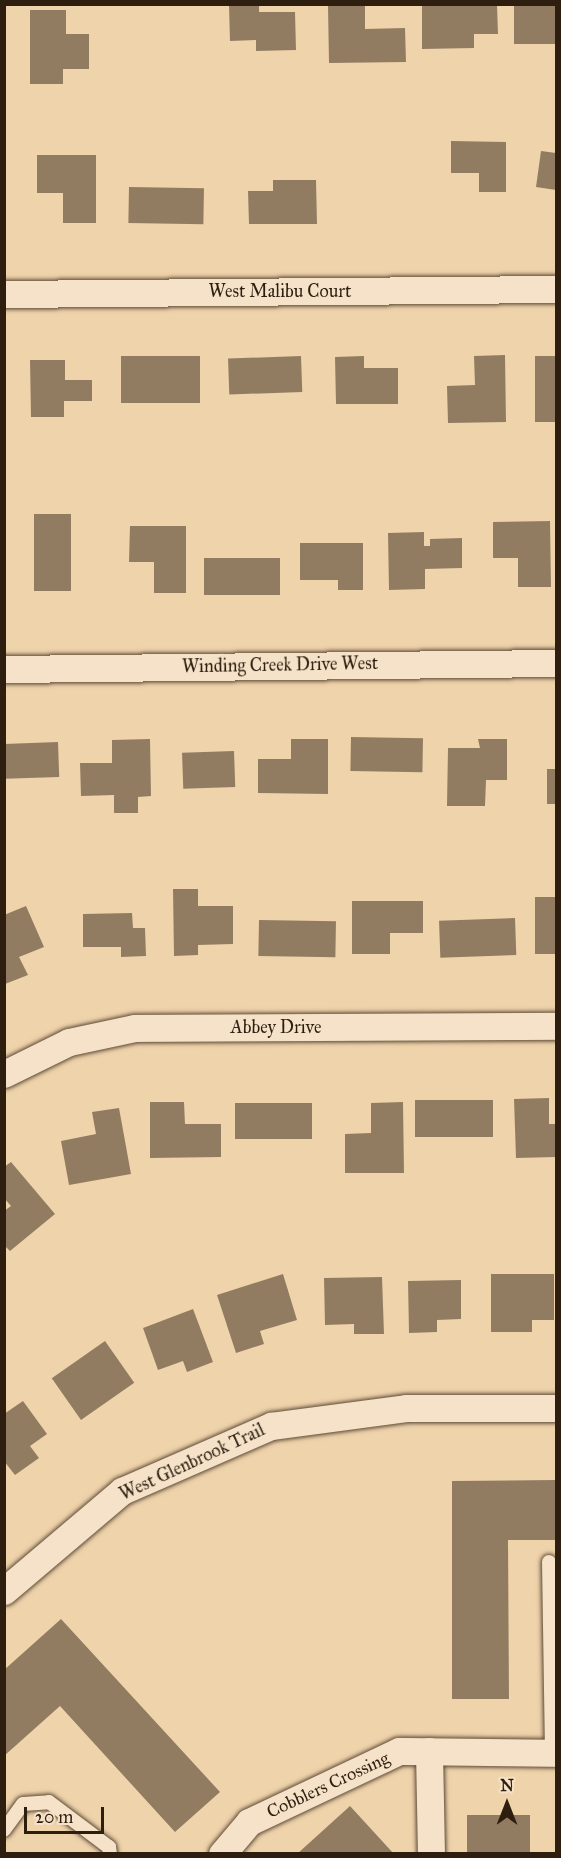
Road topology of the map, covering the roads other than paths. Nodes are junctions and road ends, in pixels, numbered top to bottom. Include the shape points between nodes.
1 (556, 289) edge
2 (4, 294) edge
3 (556, 663) edge
4 (4, 669) edge
5 (556, 1026) edge
6 (4, 1074) edge
7 (556, 1408) edge
8 (549, 1562) dead end
9 (4, 1591) edge
10 (429, 1751) junction
11 (554, 1753) edge
12 (4, 1830) edge
13 (110, 1854) edge
14 (222, 1854) edge
15 (431, 1854) edge

1 - 2 street, West Malibu Court
3 - 4 street, Winding Creek Drive West
5 - 6 street, Abbey Drive via 135,1028 69,1042
7 - 9 street, West Glenbrook Trail via 406,1408 271,1426 122,1491
8 - 11 lane
10 - 11 street, Cobblers Crossing
10 - 14 street, Cobblers Crossing via 399,1751 249,1822
10 - 15 street
12 - 13 lane via 23,1804 49,1802 109,1847

